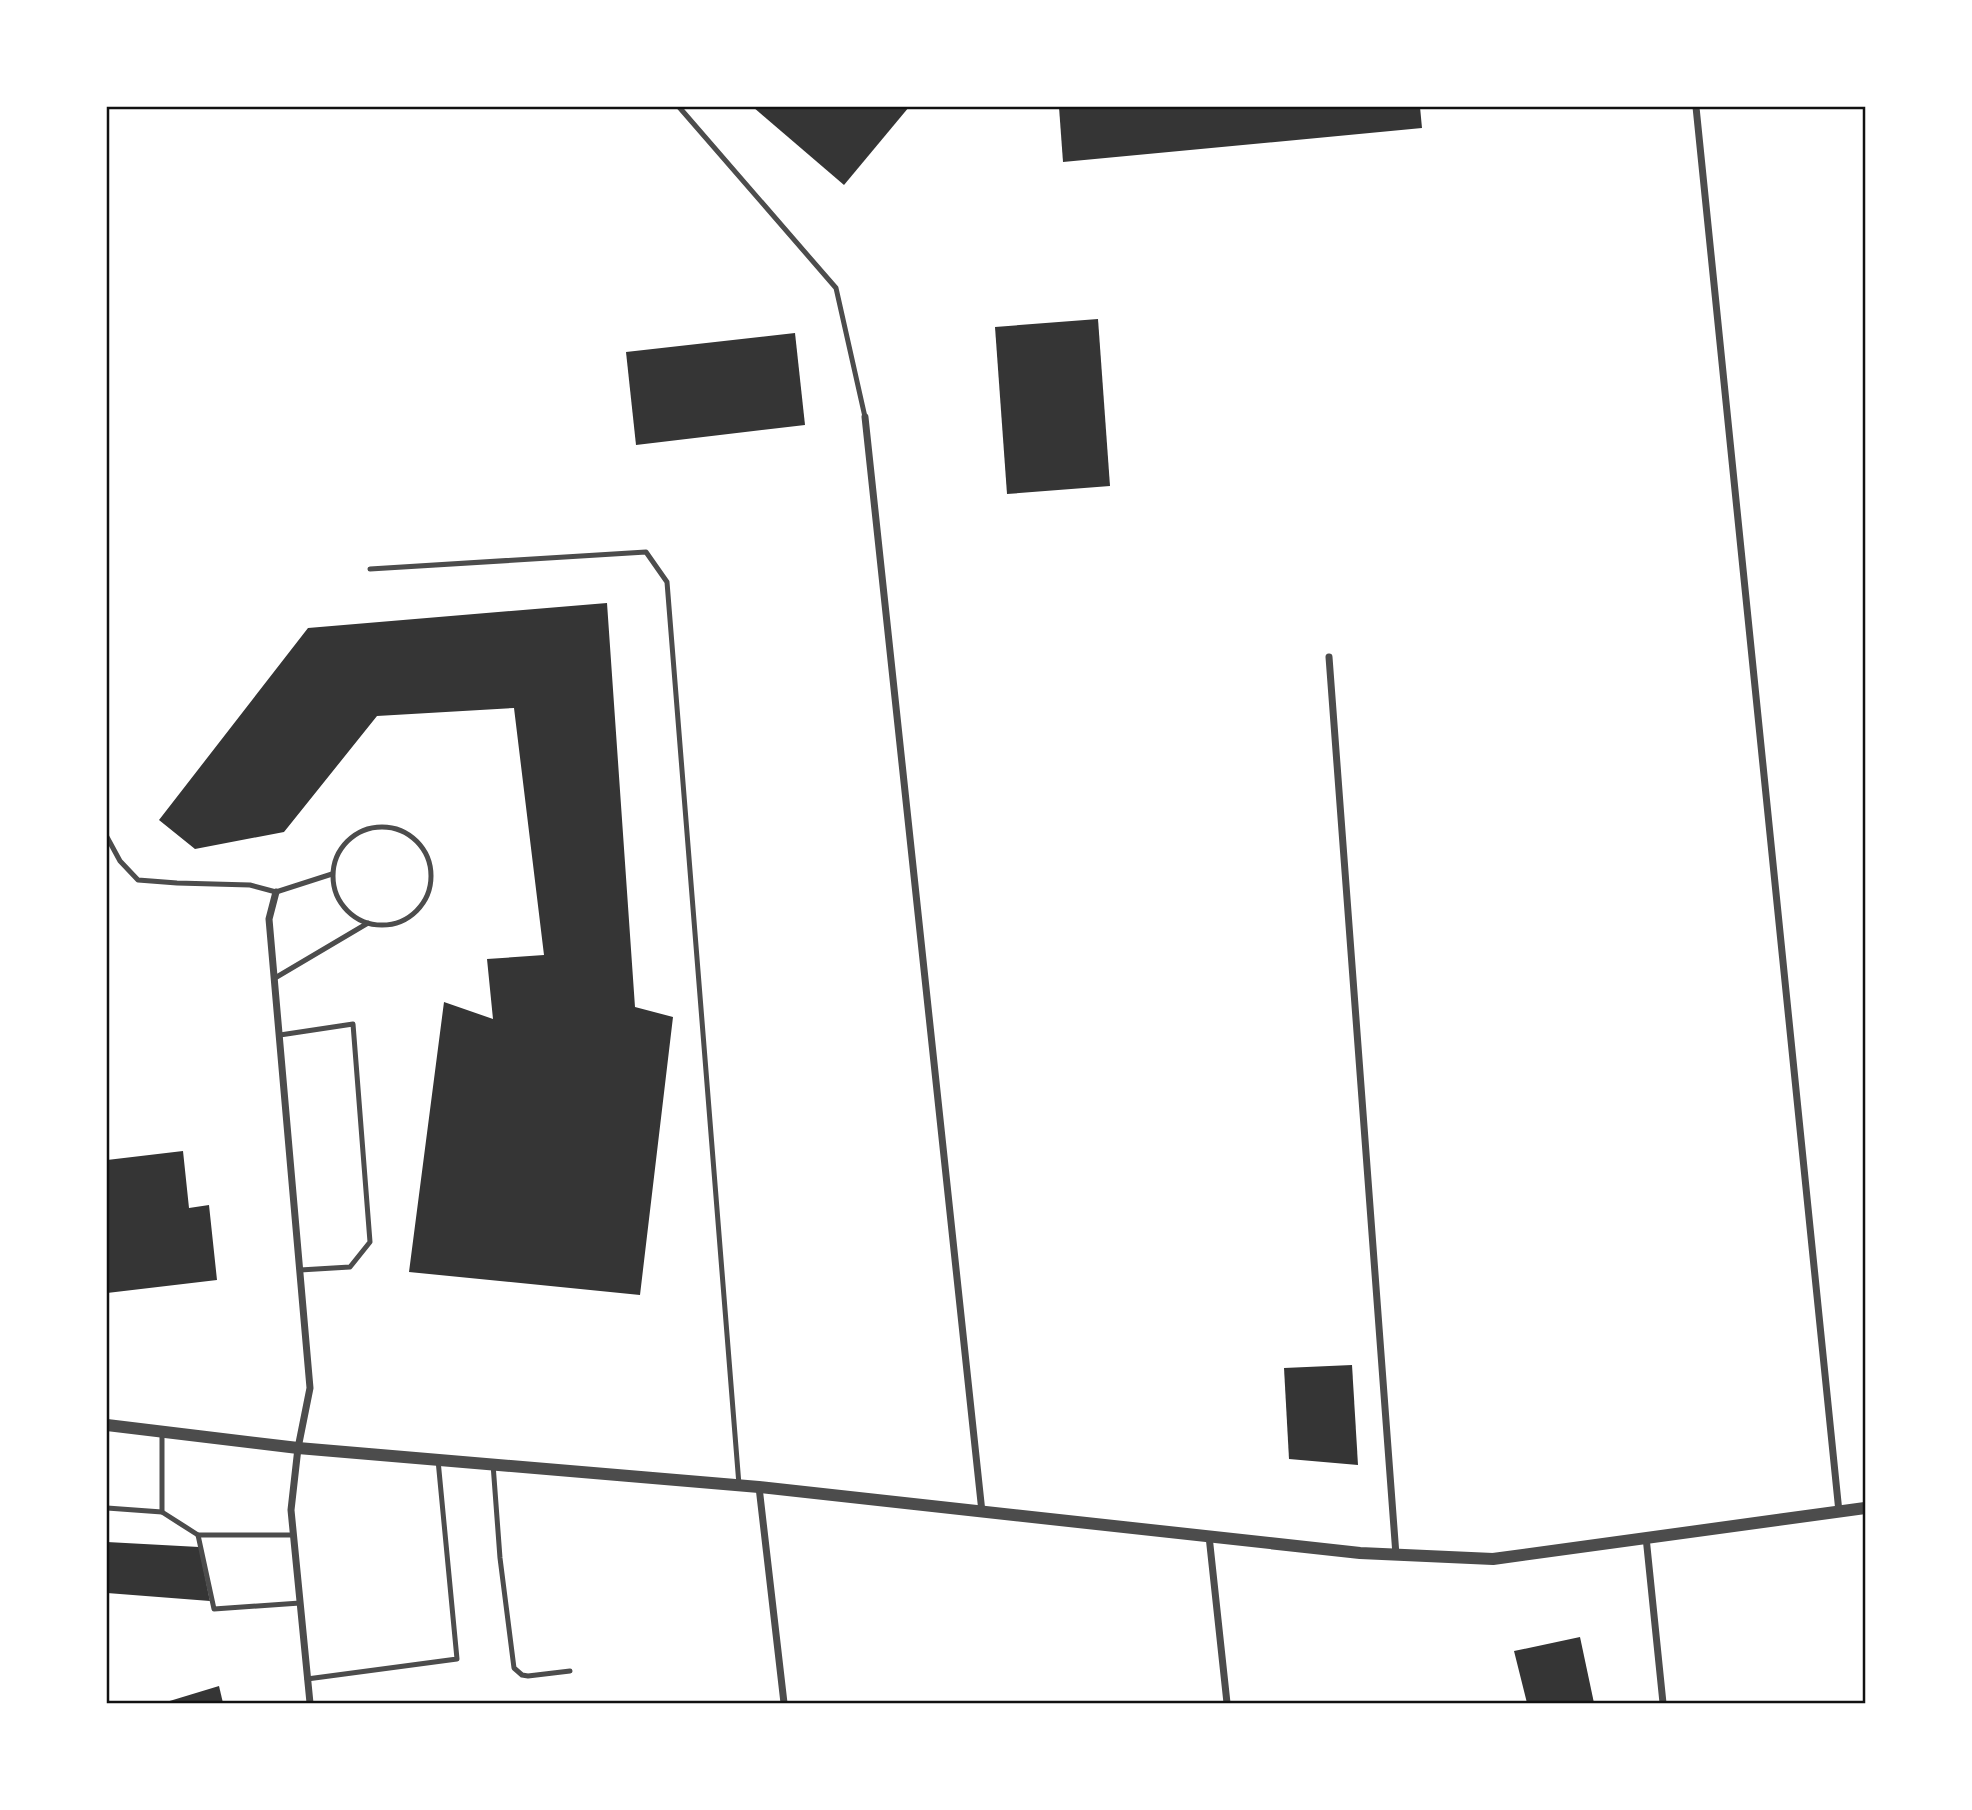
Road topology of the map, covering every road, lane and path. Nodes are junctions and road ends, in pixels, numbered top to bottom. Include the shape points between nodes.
1 (679, 107) edge
2 (1696, 107) edge
3 (865, 417) joint
4 (370, 569) dead end
5 (1329, 657) dead end
6 (107, 838) edge
7 (332, 874) junction
8 (276, 892) junction
9 (368, 923) junction
10 (275, 978) junction
11 (280, 1035) junction
12 (300, 1270) junction
13 (107, 1426) edge
14 (162, 1432) junction
15 (298, 1448) junction
16 (438, 1460) junction
17 (493, 1464) junction
18 (739, 1485) junction
19 (760, 1487) junction
20 (107, 1508) edge
21 (1865, 1508) edge
22 (162, 1512) junction
23 (982, 1512) junction
24 (1839, 1512) junction
25 (198, 1535) junction
26 (293, 1535) junction
27 (1209, 1536) junction
28 (1646, 1537) junction
29 (1396, 1555) junction
30 (300, 1603) junction
31 (570, 1671) dead end
32 (307, 1679) junction
33 (310, 1703) edge
34 (784, 1703) edge
35 (1227, 1703) edge
36 (1663, 1703) edge

1 - 3 lane via 836,288
2 - 24 street
3 - 23 street
4 - 18 lane via 646,552 667,582
5 - 29 street
6 - 8 lane via 138,880 250,884
7 - 8 lane
7 - 9 lane via 342,905
7 - 9 lane via 344,844 356,833 388,826 418,840 432,869 425,901 415,914 400,922
8 - 10 street via 269,919
9 - 10 lane
10 - 11 street
11 - 12 street
11 - 12 lane via 353,1024 370,1242 350,1266
12 - 15 street via 310,1388
13 - 14 street
14 - 15 street
14 - 22 lane
15 - 16 street
15 - 26 street via 290,1510
16 - 17 street
16 - 32 lane via 457,1659
17 - 18 street
17 - 31 lane via 514,1668 528,1676
18 - 19 street
19 - 23 street
19 - 34 street
20 - 22 lane
21 - 24 street
22 - 25 lane
23 - 27 street
24 - 28 street
25 - 26 lane
25 - 30 lane via 214,1609
26 - 30 street
27 - 29 street
27 - 35 street
28 - 29 street via 1493,1559
28 - 36 street
30 - 32 street
32 - 33 street

